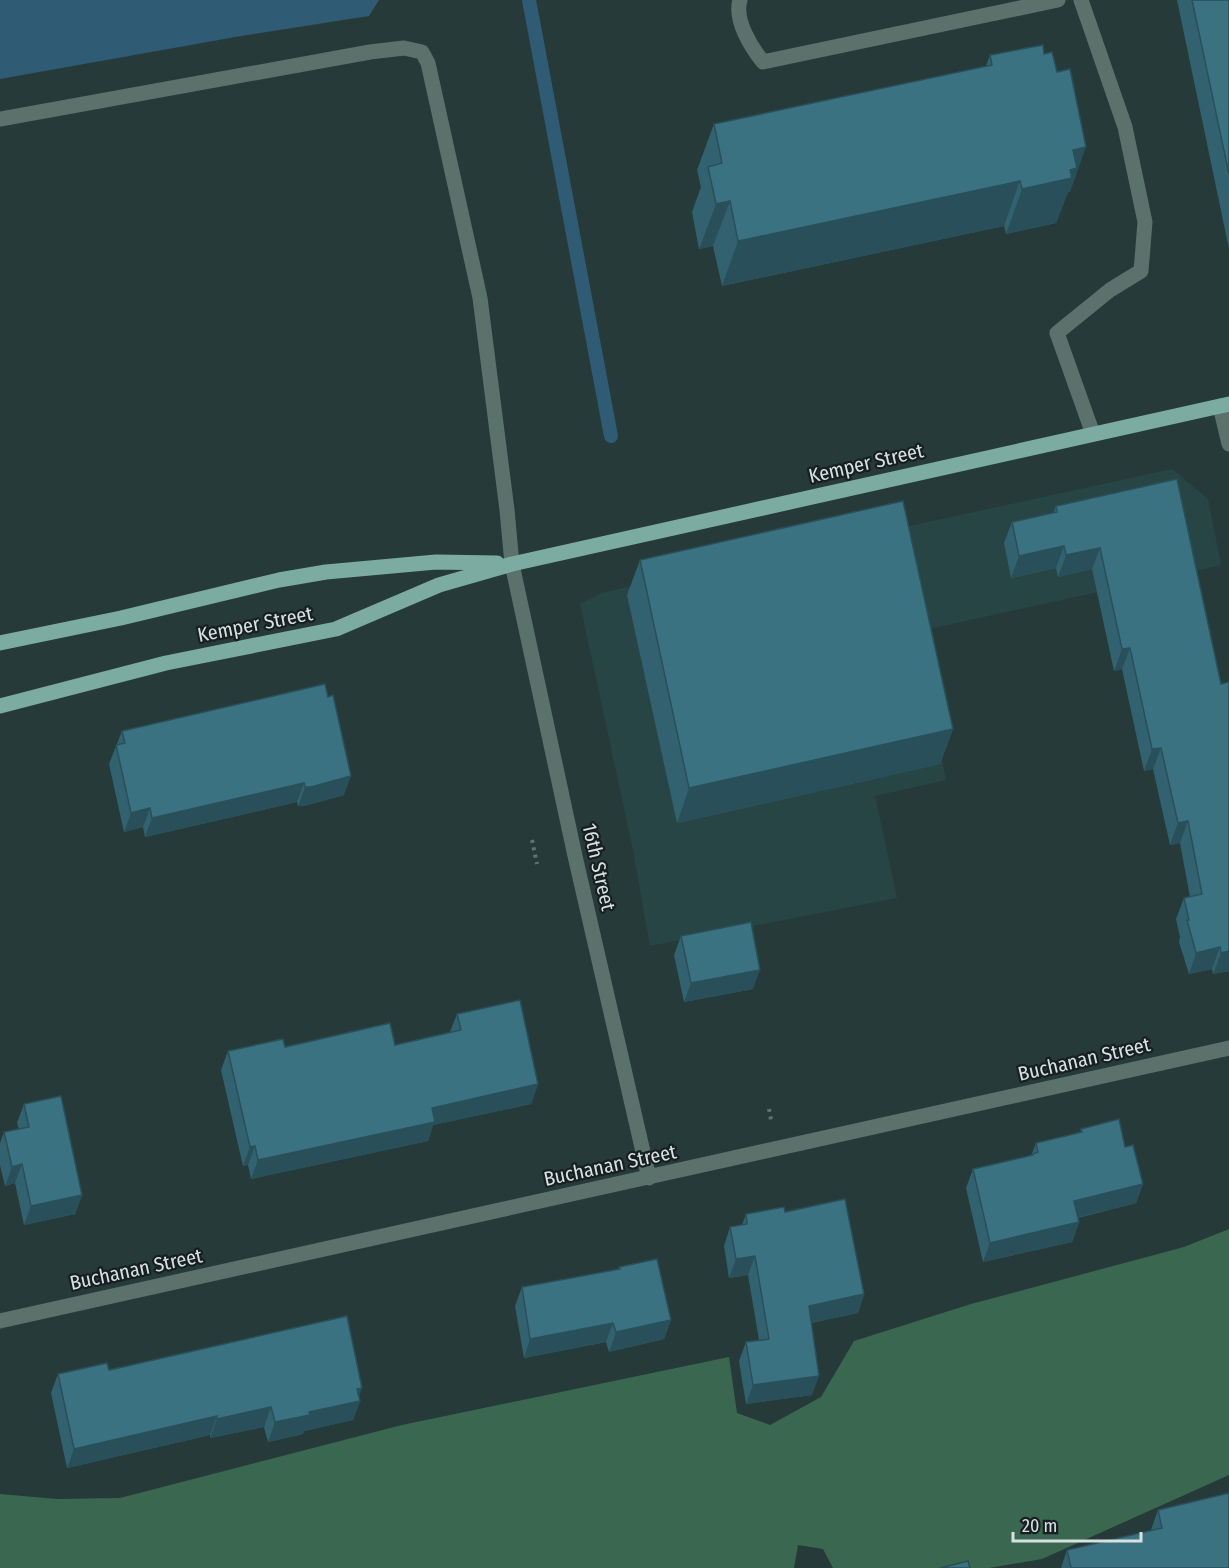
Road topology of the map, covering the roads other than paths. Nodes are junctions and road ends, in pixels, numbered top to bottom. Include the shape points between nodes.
1 (740, 0) edge
2 (1058, 0) edge
3 (1081, 0) edge
4 (0, 119) edge
5 (1225, 405) edge
6 (1094, 434) junction
7 (1229, 444) edge
8 (512, 564) junction
9 (0, 643) edge
10 (0, 706) edge
11 (1229, 1048) edge
12 (649, 1178) junction
13 (0, 1321) edge

1 - 2 street via 738,7 749,43 763,62
3 - 6 street via 1125,127 1145,222 1141,271 1110,290 1057,333
4 - 8 street, 16th Street via 370,52 404,48 422,52 428,63 480,298
5 - 6 main road, Kemper Street
5 - 7 street
6 - 8 main road, Kemper Street
8 - 9 main road, Kemper Street via 436,562 326,572
8 - 10 main road, Kemper Street via 439,585 336,629 166,663
8 - 12 street, 16th Street
11 - 12 street, Buchanan Street
12 - 13 street, Buchanan Street

